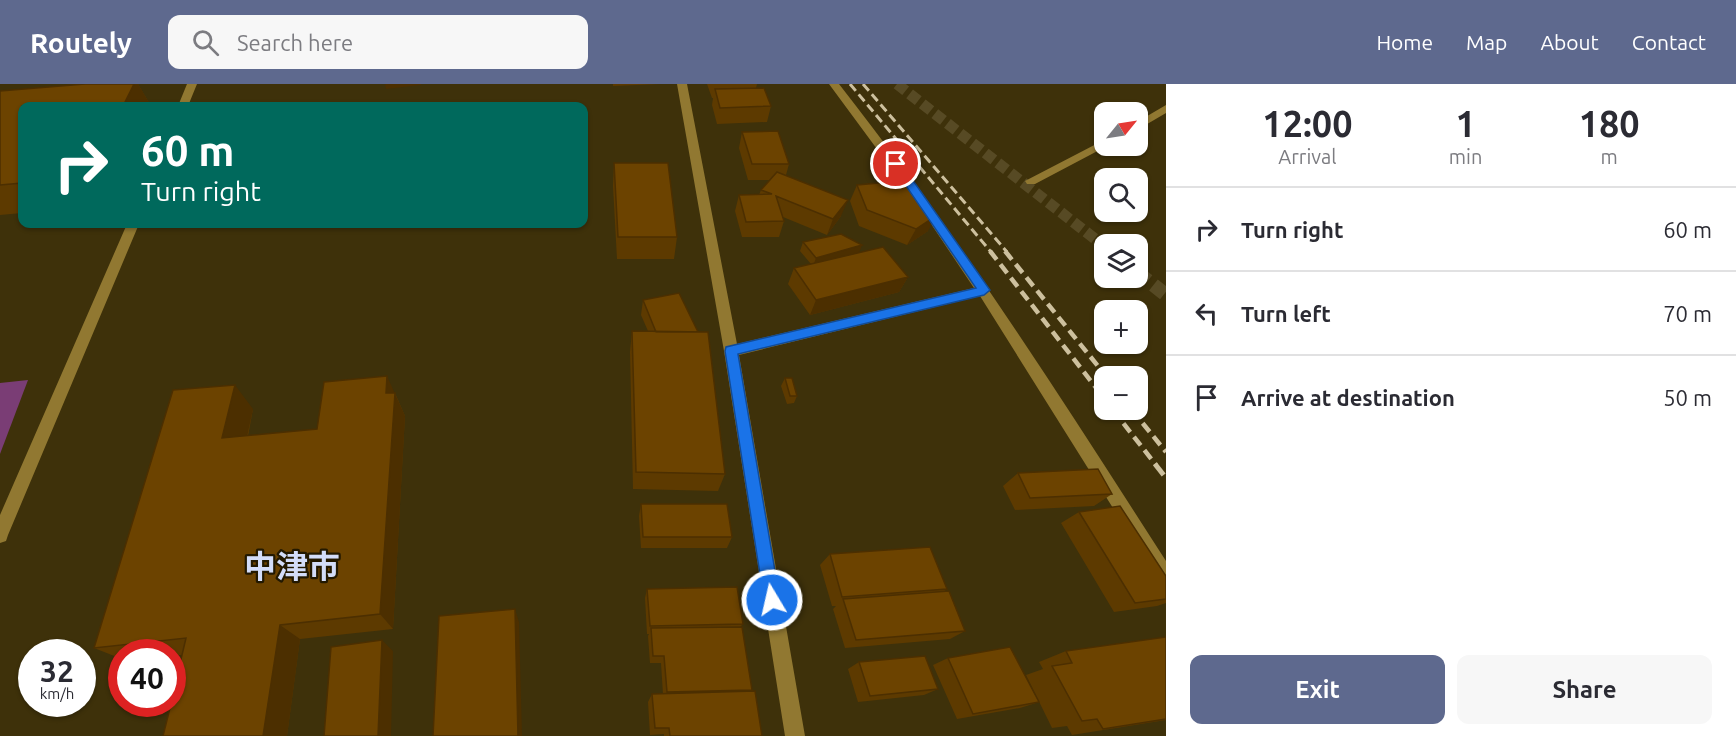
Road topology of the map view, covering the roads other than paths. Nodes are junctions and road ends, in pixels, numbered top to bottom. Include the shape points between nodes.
1 (192, 84) edge
2 (682, 84) edge
3 (834, 84) edge
4 (185, 102) edge
5 (1166, 108) edge
6 (1148, 120) edge
7 (1094, 148) edge
8 (1031, 181) dead end
9 (131, 228) edge
10 (984, 290) junction
11 (731, 351) junction
12 (0, 535) edge
13 (1166, 577) edge
14 (795, 736) edge

1 - 4 street
2 - 11 street
3 - 10 street via 896,164
5 - 6 street
7 - 8 street
9 - 12 street
10 - 11 street
10 - 13 street
11 - 14 street

